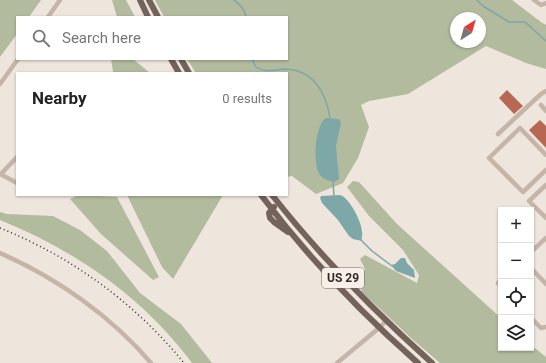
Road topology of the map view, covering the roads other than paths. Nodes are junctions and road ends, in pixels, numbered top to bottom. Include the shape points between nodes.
1 (60, 0) edge
2 (140, 0) edge
3 (149, 0) edge
4 (534, 0) edge
5 (546, 3) edge
6 (49, 16) edge
7 (148, 16) edge
8 (157, 16) edge
9 (17, 60) edge
10 (172, 60) edge
11 (182, 60) edge
12 (178, 72) edge
13 (188, 72) edge
14 (0, 84) edge
15 (546, 91) edge
16 (541, 105) dead end
17 (546, 111) edge
18 (498, 134) dead end
19 (546, 155) edge
20 (16, 158) edge
21 (546, 170) edge
22 (1, 174) edge
23 (16, 182) edge
24 (546, 184) edge
25 (262, 196) edge
26 (273, 196) edge
27 (278, 203) junction
28 (272, 209) junction
29 (546, 218) edge
30 (546, 238) edge
31 (534, 249) edge
32 (0, 253) edge
33 (534, 271) edge
34 (546, 284) edge
35 (386, 321) junction
36 (534, 321) edge
37 (546, 327) edge
38 (379, 328) junction
39 (151, 363) edge
40 (337, 363) edge
41 (418, 363) edge
42 (432, 363) edge

1 - 6 street
2 - 7 main road
3 - 8 main road
4 - 5 street via 541,5
9 - 14 street
10 - 12 main road
11 - 13 main road
15 - 18 street
16 - 17 street
19 - 21 street via 520,128 489,158 523,192
20 - 22 street
22 - 23 street
24 - 29 street via 529,201
25 - 28 main road
26 - 27 main road, US 29
27 - 28 main road
27 - 35 main road, US 29 via 342,277
28 - 38 main road, US 29 via 268,213 270,218 296,238
30 - 31 street
32 - 39 street via 74,293 106,319
33 - 34 street
35 - 38 street
35 - 42 main road, US 29
36 - 37 street via 541,328
38 - 40 street
38 - 41 main road, US 29

